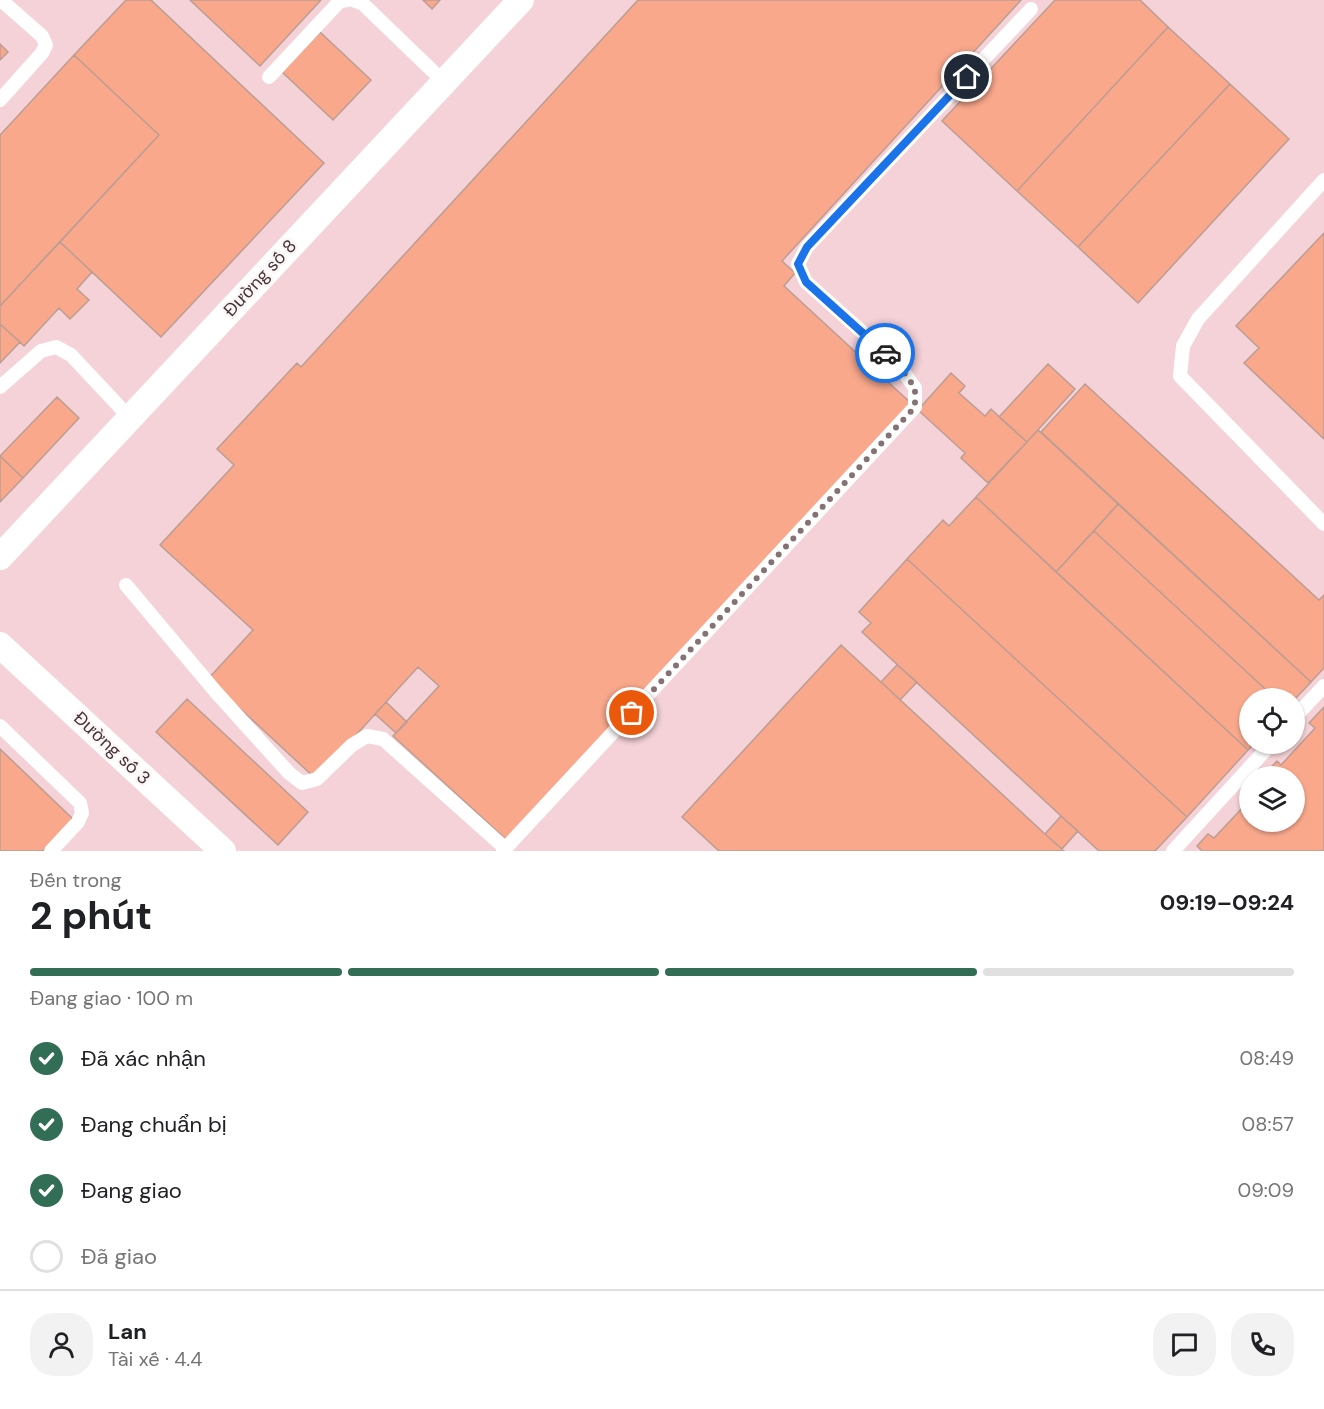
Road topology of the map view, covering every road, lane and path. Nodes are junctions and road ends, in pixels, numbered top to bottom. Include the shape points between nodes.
1 (2, 0) edge
2 (348, 0) edge
3 (353, 0) edge
4 (521, 0) edge
5 (1031, 9) dead end
6 (269, 77) dead end
7 (444, 82) junction
8 (0, 100) edge
9 (1324, 180) edge
10 (0, 387) edge
11 (130, 418) junction
12 (1324, 524) edge
13 (0, 556) edge
14 (126, 585) dead end
15 (0, 645) edge
16 (1324, 686) edge
17 (1305, 706) edge
18 (0, 726) edge
19 (1262, 754) edge
20 (504, 850) edge
21 (51, 851) edge
22 (224, 851) edge
23 (1173, 851) edge

1 - 8 lane via 42,36 46,45
2 - 6 lane via 340,1
3 - 7 lane via 362,3
4 - 7 street, Đường số 8
5 - 20 lane via 807,247 798,264 806,282 898,364 915,388 915,407
7 - 11 street, Đường số 8
9 - 12 lane via 1198,319 1183,346 1180,376
10 - 11 lane via 41,351 56,347 71,355
11 - 13 street, Đường số 8
14 - 20 lane via 215,692 302,783 317,779 367,736 383,739
15 - 22 street, Đường số 3
16 - 17 lane
18 - 21 lane via 80,803 82,813 78,822
19 - 23 lane

